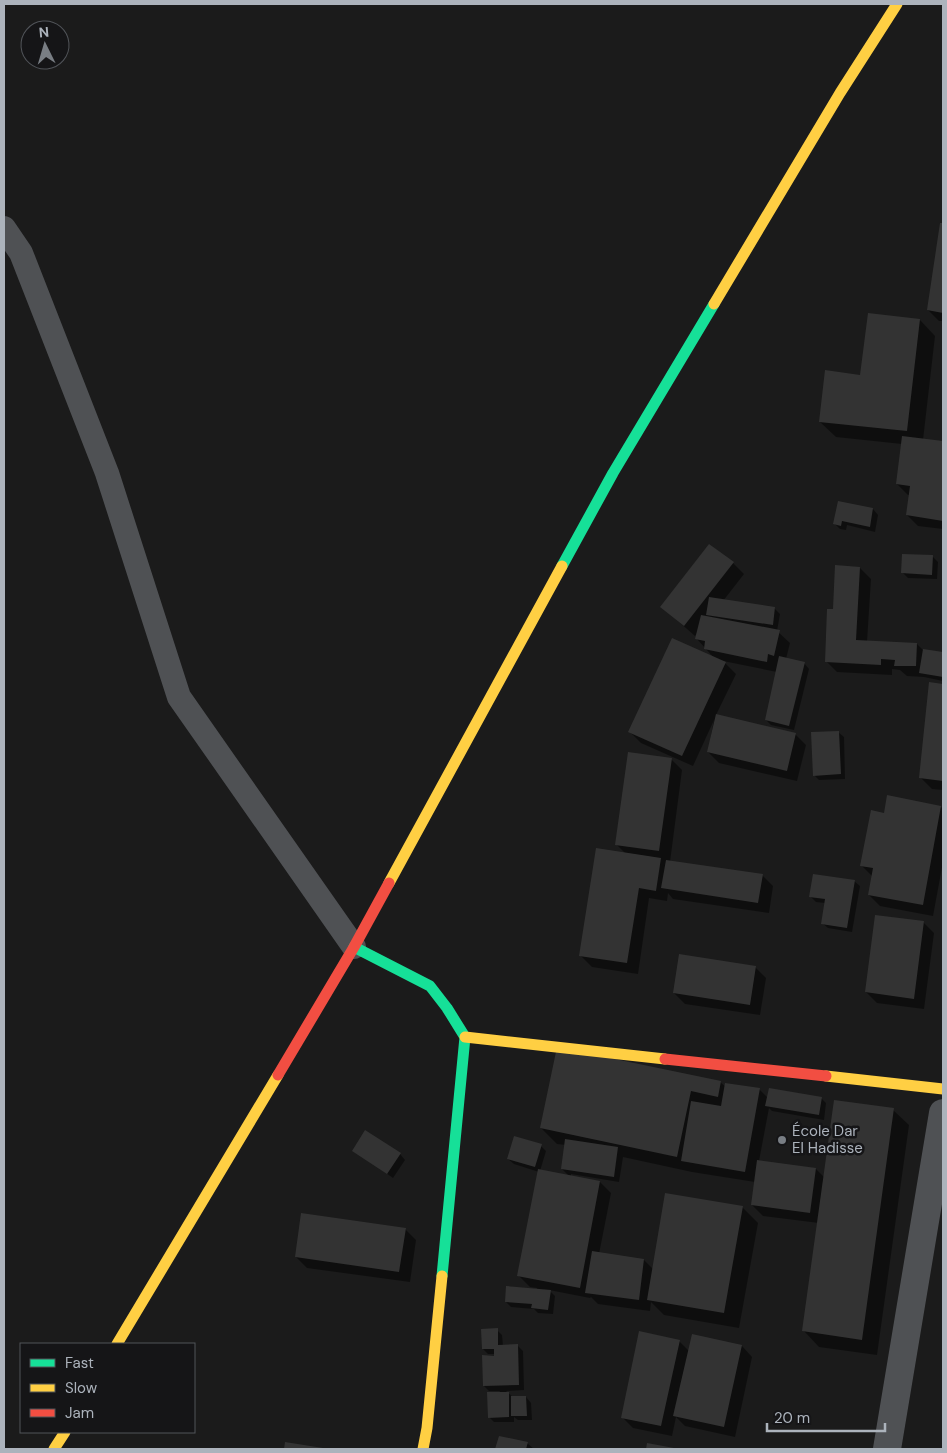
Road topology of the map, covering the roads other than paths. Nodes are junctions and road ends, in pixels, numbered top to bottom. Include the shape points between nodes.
1 (897, 4) edge
2 (4, 228) edge
3 (354, 947) junction
4 (465, 1036) junction
5 (943, 1089) edge
6 (943, 1113) edge
7 (118, 1343) edge
8 (64, 1433) edge
9 (54, 1449) edge
10 (423, 1449) edge
11 (887, 1449) edge

1 - 3 main road via 840,93 613,474
2 - 3 lane via 21,253 107,473 179,697
3 - 4 main road via 430,986
3 - 7 main road
4 - 5 main road
4 - 10 main road
6 - 11 street
8 - 9 main road

